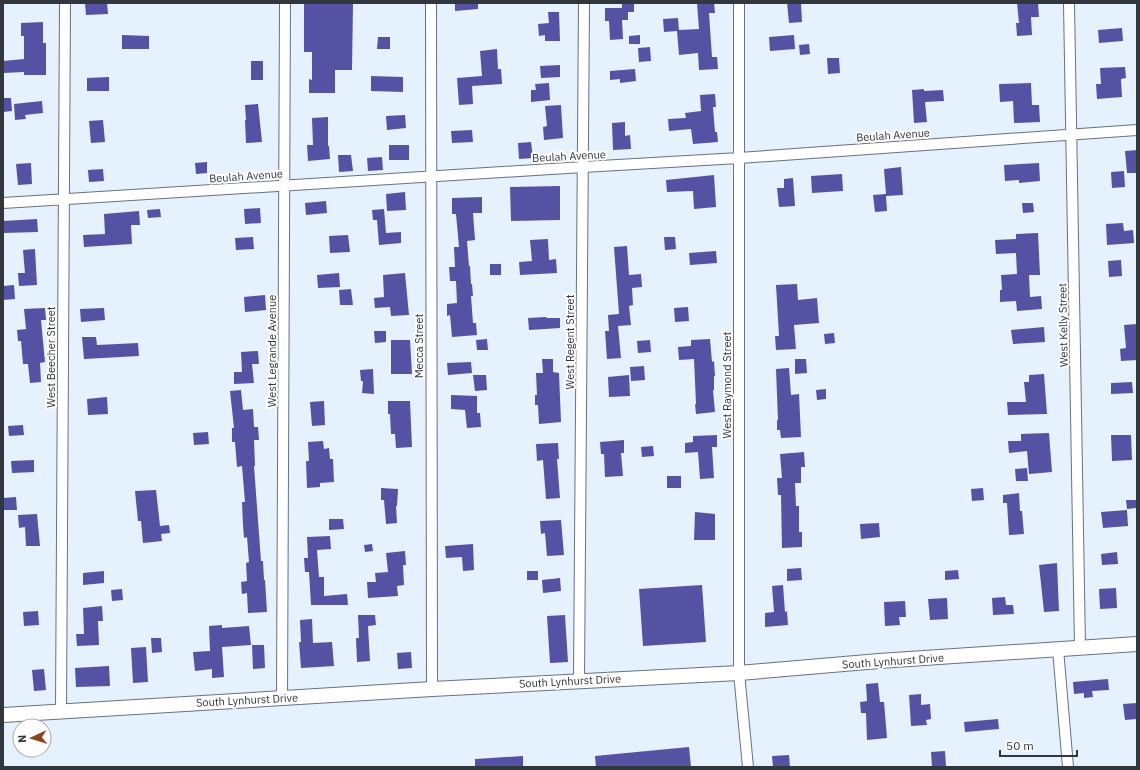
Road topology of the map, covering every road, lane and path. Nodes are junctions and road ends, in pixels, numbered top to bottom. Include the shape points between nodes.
1 (65, 3) edge
2 (285, 3) edge
3 (431, 3) edge
4 (584, 3) edge
5 (739, 3) edge
6 (1070, 3) edge
7 (1137, 130) edge
8 (1072, 134) junction
9 (739, 158) junction
10 (583, 167) junction
11 (431, 176) junction
12 (285, 185) junction
13 (64, 199) junction
14 (3, 203) edge
15 (1137, 644) edge
16 (1080, 647) junction
17 (1058, 649) junction
18 (738, 673) junction
19 (579, 680) junction
20 (432, 689) junction
21 (282, 699) junction
22 (61, 711) junction
23 (3, 715) edge
24 (748, 767) edge
25 (1068, 767) edge

1 - 13 street, West Beecher Street
2 - 12 street, West Legrande Avenue
3 - 11 street, Mecca Street
4 - 10 street, West Regent Street
5 - 9 street, West Raymond Street
6 - 8 street, West Kelly Street
7 - 8 street, Beulah Avenue
8 - 9 street, Beulah Avenue
8 - 16 street, West Kelly Street
9 - 10 street, Beulah Avenue
9 - 18 street, West Raymond Street
10 - 11 street, Beulah Avenue
10 - 19 street, West Regent Street
11 - 12 street, Beulah Avenue
11 - 20 street, Mecca Street
12 - 13 street, Beulah Avenue
12 - 21 street, West Legrande Avenue
13 - 14 street, Beulah Avenue
13 - 22 street, West Beecher Street
15 - 16 main road, South Lynhurst Drive
16 - 17 main road, South Lynhurst Drive
17 - 18 main road, South Lynhurst Drive
17 - 25 street
18 - 19 main road, South Lynhurst Drive
18 - 24 street, West Raymond Street
19 - 20 main road, South Lynhurst Drive
20 - 21 main road, South Lynhurst Drive
21 - 22 main road, South Lynhurst Drive
22 - 23 main road, South Lynhurst Drive

